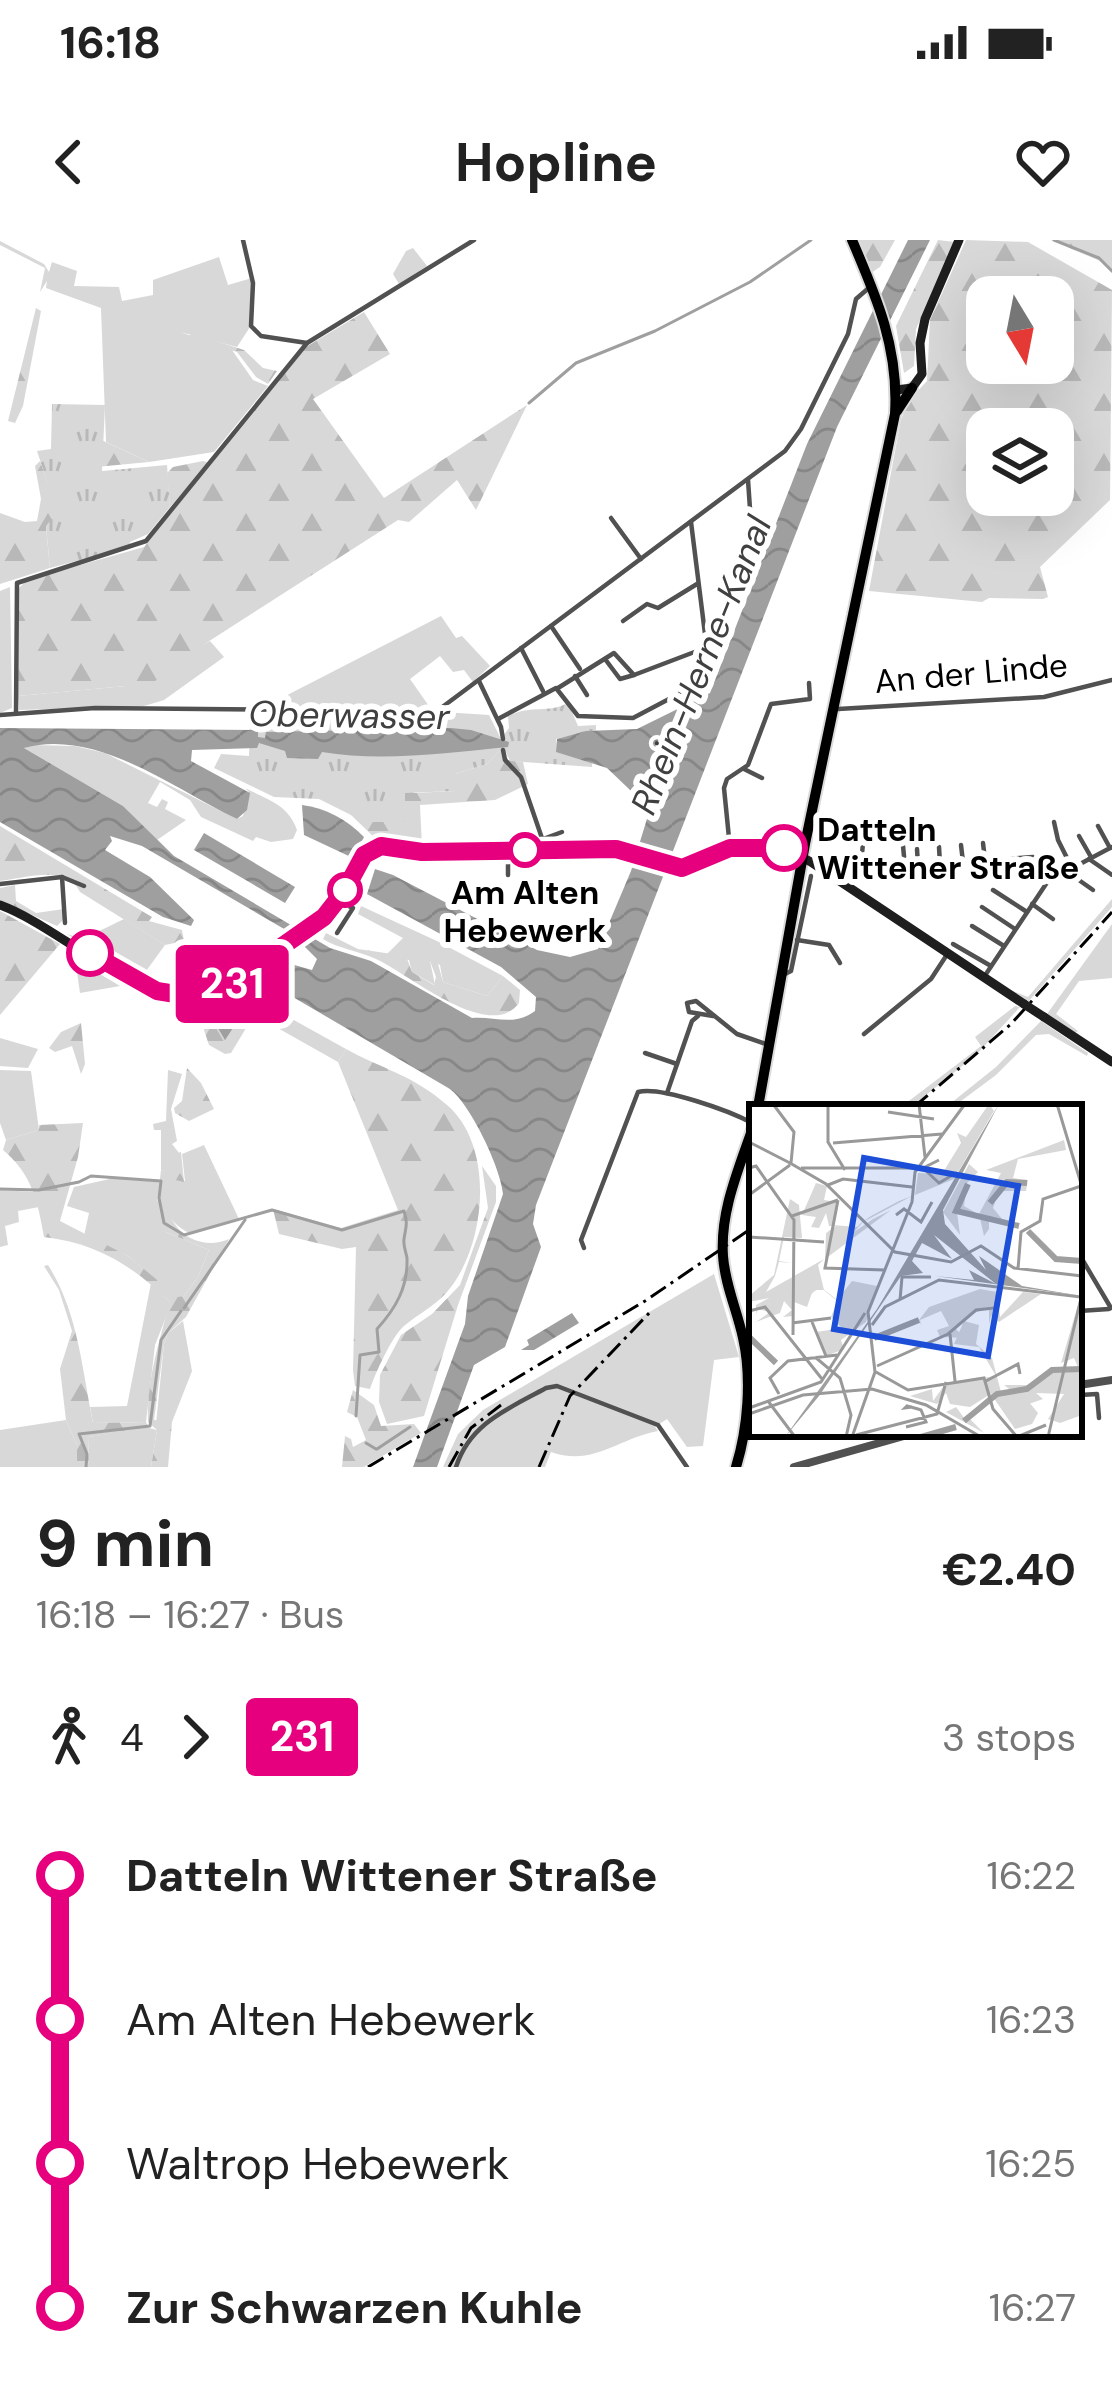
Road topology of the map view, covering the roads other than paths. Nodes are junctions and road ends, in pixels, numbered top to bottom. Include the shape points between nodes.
1 (242, 240) edge
2 (474, 240) edge
3 (852, 240) edge
4 (959, 240) edge
5 (873, 288) junction
6 (307, 344) junction
7 (922, 361) junction
8 (896, 386) junction
9 (911, 388) junction
10 (895, 414) junction
11 (748, 480) junction
12 (610, 518) dead end
13 (691, 522) junction
14 (753, 552) dead end
15 (641, 559) junction
16 (697, 584) junction
17 (623, 621) dead end
18 (551, 626) junction
19 (521, 648) junction
20 (706, 648) junction
21 (605, 658) junction
22 (578, 672) junction
23 (634, 675) junction
24 (1112, 680) edge
25 (479, 681) junction
26 (809, 683) dead end
27 (558, 688) junction
28 (544, 693) junction
29 (587, 694) dead end
30 (833, 710) junction
31 (16, 713) junction
32 (0, 715) edge
33 (498, 719) junction
34 (503, 739) dead end
35 (503, 750) dead end
36 (744, 769) junction
37 (762, 778) dead end
38 (1054, 822) dead end
39 (1098, 826) dead end
40 (562, 832) dead end
41 (902, 836) dead end
42 (1078, 836) dead end
43 (983, 843) dead end
44 (862, 844) dead end
45 (961, 844) dead end
46 (544, 845) junction
47 (939, 847) dead end
48 (1111, 847) edge
49 (730, 848) junction
50 (917, 849) dead end
51 (508, 851) junction
52 (802, 857) junction
53 (1090, 858) junction
54 (985, 860) junction
55 (963, 862) junction
56 (940, 864) junction
57 (918, 866) junction
58 (905, 867) junction
59 (1069, 869) junction
60 (860, 871) junction
61 (508, 875) dead end
62 (1112, 875) edge
63 (811, 876) dead end
64 (62, 877) junction
65 (1048, 881) junction
66 (841, 882) junction
67 (0, 884) edge
68 (84, 886) dead end
69 (993, 890) dead end
70 (1093, 890) dead end
71 (338, 902) junction
72 (0, 904) edge
73 (1032, 904) junction
74 (982, 907) dead end
75 (1027, 912) junction
76 (1053, 919) dead end
77 (65, 923) dead end
78 (972, 926) dead end
79 (1015, 929) junction
80 (337, 933) dead end
81 (797, 940) junction
82 (1004, 946) junction
83 (951, 949) junction
84 (840, 963) dead end
85 (991, 966) junction
86 (779, 974) junction
87 (984, 977) junction
88 (704, 1014) junction
89 (713, 1016) junction
90 (864, 1034) dead end
91 (769, 1045) junction
92 (644, 1053) dead end
93 (1112, 1062) edge
94 (677, 1064) junction
95 (667, 1094) junction
96 (759, 1104) edge
97 (749, 1126) edge
98 (749, 1136) edge
99 (584, 1248) dead end
100 (1082, 1259) edge
101 (1112, 1308) edge
102 (1082, 1311) edge
103 (746, 1323) edge
104 (1112, 1380) edge
105 (1082, 1389) edge
106 (1082, 1391) edge
107 (1112, 1402) edge
108 (1098, 1403) junction
109 (1100, 1418) dead end
110 (900, 1437) edge
111 (456, 1467) edge
112 (687, 1467) edge
113 (736, 1467) edge
114 (794, 1467) edge

1 - 6 street via 255,333
2 - 6 street
3 - 5 main road
4 - 7 main road via 925,319
5 - 8 main road
5 - 11 street via 856,299 848,334 794,441
6 - 31 street via 146,542 16,583
7 - 8 main road via 912,380
7 - 9 main road
8 - 9 main road
8 - 10 main road
9 - 10 main road
10 - 30 main road
11 - 13 street
11 - 14 street
12 - 15 street
13 - 15 street
13 - 16 street
15 - 18 street
16 - 17 street
16 - 20 street
18 - 19 street
18 - 22 street
19 - 25 street
19 - 28 street
20 - 23 street
20 - 27 street via 705,680 629,719 578,716
21 - 22 street
21 - 23 street via 620,679
21 - 23 street via 618,653
22 - 27 street
22 - 29 street
24 - 30 street, An der Linde via 1044,697
25 - 31 street via 433,712
25 - 33 street
26 - 36 street via 810,700 771,704
27 - 28 street
28 - 33 street
30 - 52 main road
31 - 32 street
33 - 34 street
35 - 46 street
36 - 37 street
36 - 49 street via 724,788
38 - 59 street
39 - 48 street
40 - 46 street
41 - 58 street
42 - 53 street
43 - 54 street
44 - 60 street
45 - 55 street
46 - 49 main road via 634,852 691,868
46 - 51 main road
47 - 56 street
48 - 53 street
49 - 52 main road via 784,848
50 - 57 street
51 - 61 street
51 - 71 main road via 385,846 364,855
52 - 66 main road
52 - 86 main road
53 - 59 street
53 - 62 street
54 - 55 street
54 - 65 street via 1033,857
55 - 56 street
56 - 57 street
57 - 58 street
58 - 60 street
59 - 65 street
59 - 70 street
60 - 66 street
63 - 81 street
64 - 67 street
64 - 68 street
64 - 77 street
65 - 73 street
66 - 83 main road
69 - 75 street
71 - 72 main road via 252,970 188,996 157,991
71 - 80 street via 353,908
73 - 75 street
73 - 76 street
74 - 79 street
75 - 79 street
78 - 82 street
79 - 82 street
81 - 84 street via 829,945
81 - 86 street via 791,971
82 - 85 street
83 - 85 street
83 - 87 main road
83 - 90 street via 931,979
85 - 87 street
86 - 91 main road
87 - 93 main road, bridge
88 - 89 street
88 - 89 street via 689,1012 687,1003
88 - 94 street via 692,1022
89 - 91 street
91 - 96 main road
92 - 94 street
94 - 95 street
95 - 97 street
95 - 99 street via 644,1089 634,1096
98 - 103 main road via 723,1240 727,1281
100 - 101 street
101 - 102 street
103 - 113 main road
104 - 105 street
106 - 108 street via 1097,1394
107 - 108 street
108 - 109 street
110 - 114 street
111 - 112 street via 480,1426 557,1386 658,1425

